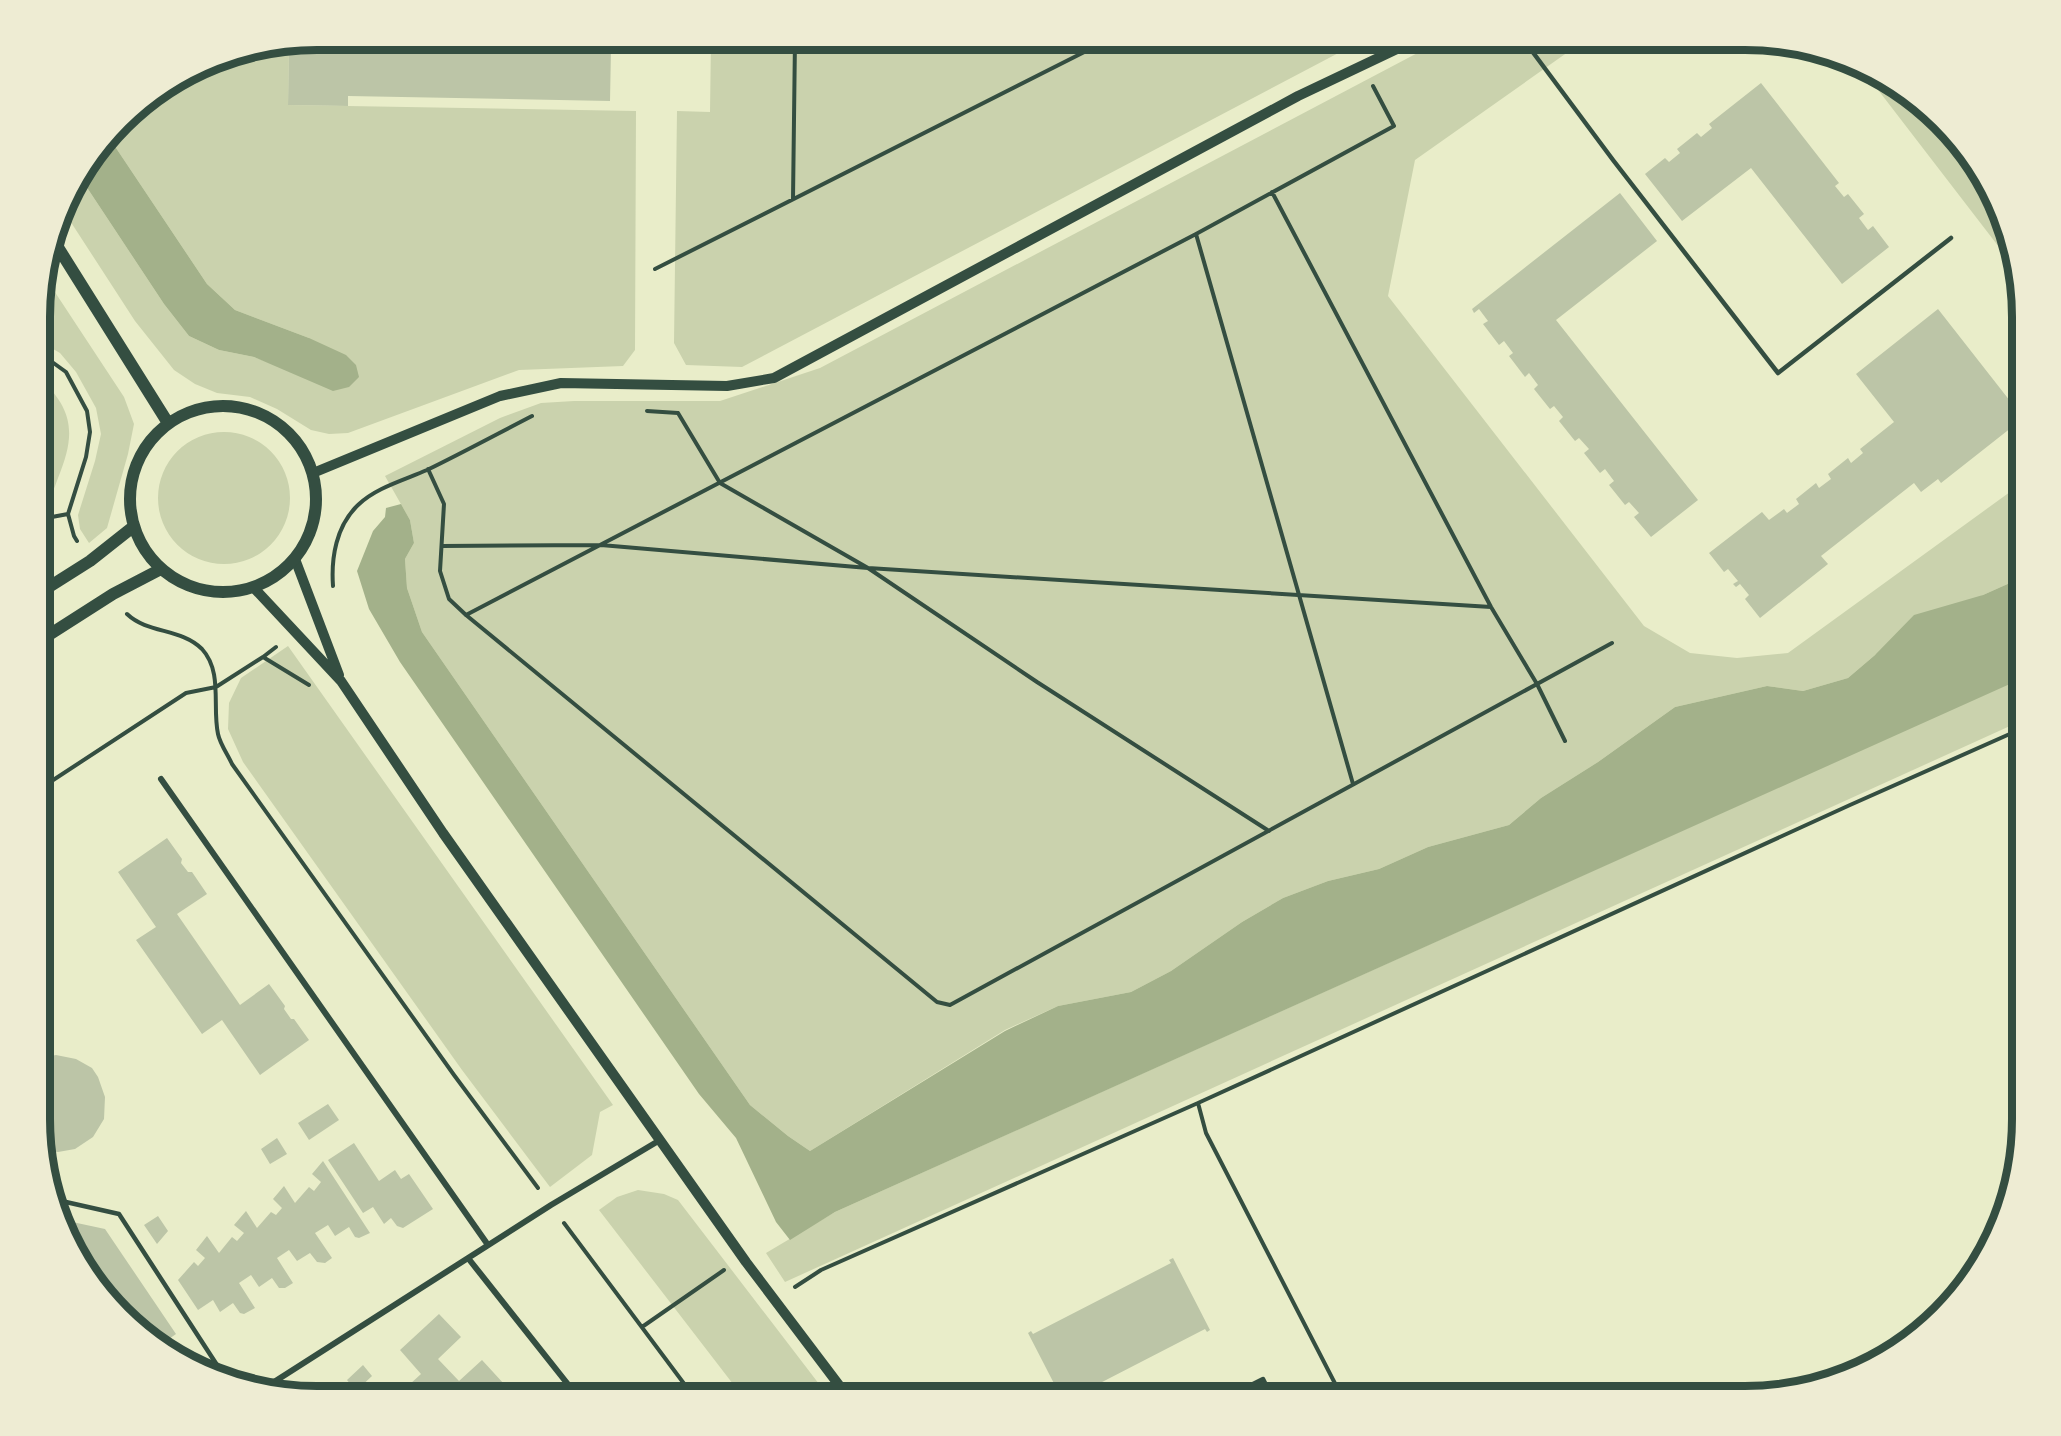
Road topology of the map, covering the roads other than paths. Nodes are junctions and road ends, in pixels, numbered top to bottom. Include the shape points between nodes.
1 (1395, 50) edge
2 (1531, 50) edge
3 (1951, 238) dead end
4 (59, 249) edge
5 (168, 423) junction
6 (313, 473) junction
7 (134, 527) junction
8 (295, 559) junction
9 (160, 569) junction
10 (50, 586) edge
11 (254, 588) junction
12 (50, 634) edge
13 (341, 681) junction
14 (161, 779) dead end
15 (660, 1140) junction
16 (63, 1201) edge
17 (488, 1245) junction
18 (468, 1258) junction
19 (218, 1367) edge
20 (273, 1382) edge
21 (570, 1386) edge
22 (840, 1386) edge
23 (1249, 1386) edge
24 (1266, 1386) edge

1 - 6 street via 1298,96 774,378 727,386 561,383 500,396
2 - 3 lane via 1778,373
4 - 5 main road
5 - 6 main road via 198,409 246,408 281,426 301,448
5 - 7 main road via 149,442 135,468 129,492
6 - 8 main road via 316,503 311,531
7 - 9 main road via 144,550
7 - 10 main road
8 - 11 main road via 279,575
8 - 13 street
9 - 11 main road via 184,585 208,592
9 - 12 main road
11 - 13 street
13 - 15 street
14 - 17 street
15 - 17 street
15 - 22 street
16 - 19 lane via 119,1214
17 - 18 street
18 - 20 street
18 - 21 street
23 - 24 lane via 1263,1379

